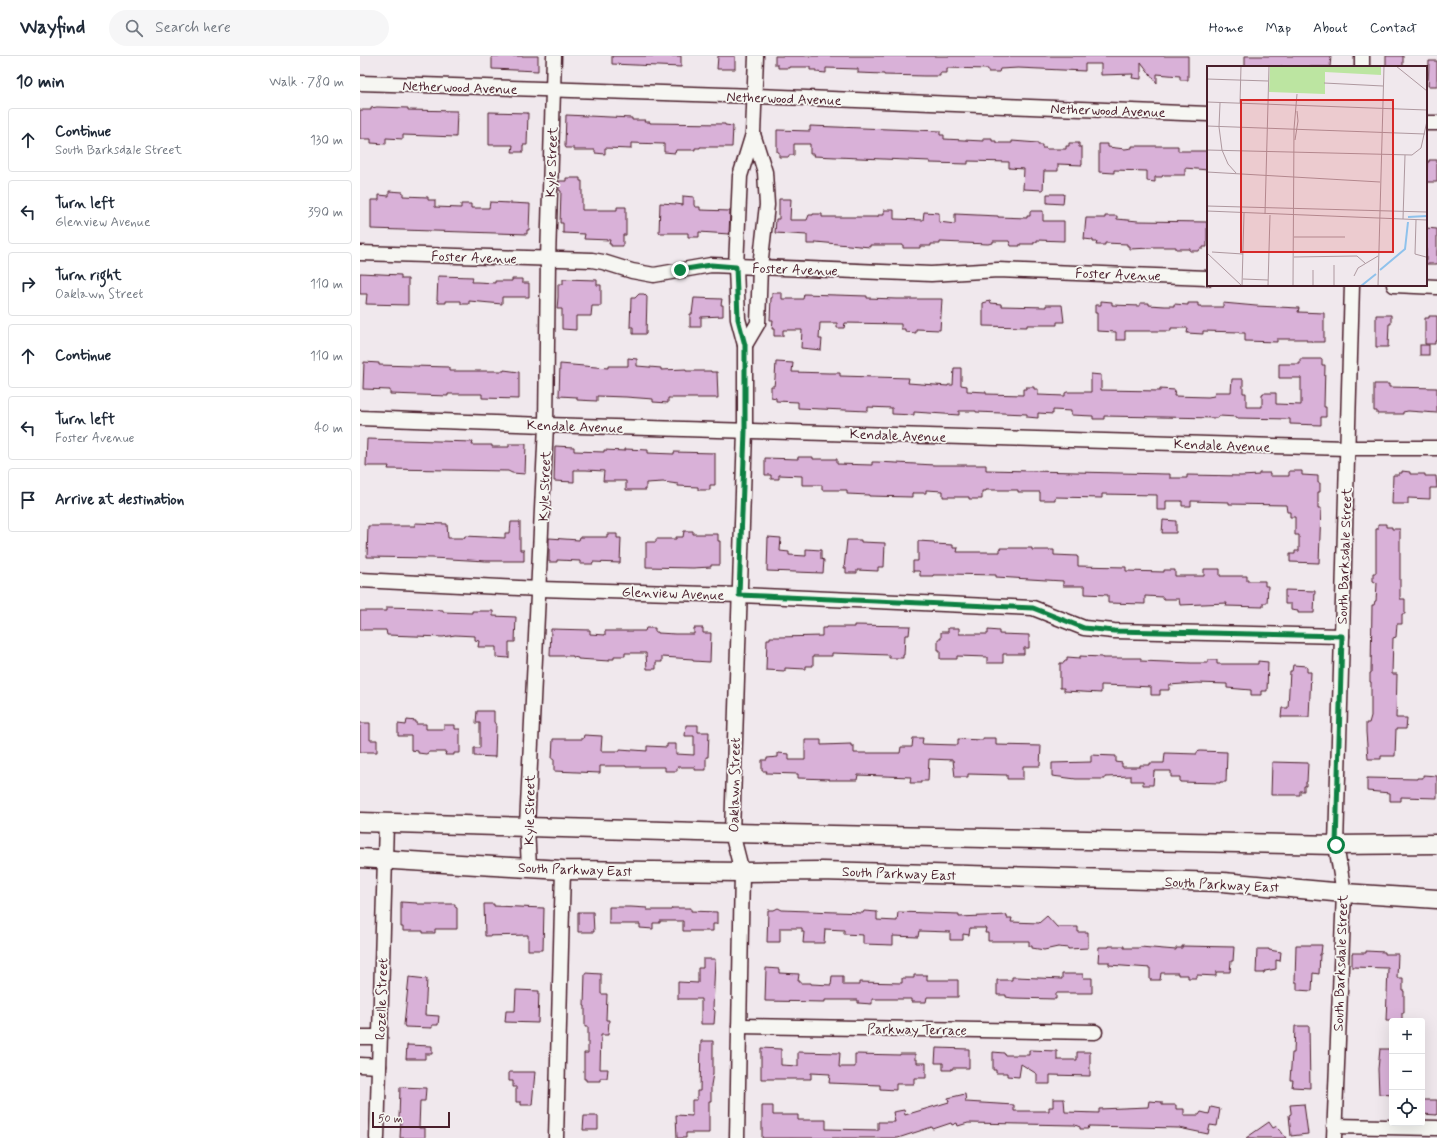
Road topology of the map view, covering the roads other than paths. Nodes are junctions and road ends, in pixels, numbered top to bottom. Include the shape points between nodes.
1 (554, 56) edge
2 (756, 56) edge
3 (360, 83) edge
4 (554, 90) junction
5 (755, 96) junction
6 (1207, 114) edge
7 (1427, 122) edge
8 (1437, 123) edge
9 (753, 134) junction
10 (360, 253) edge
11 (548, 259) junction
12 (736, 267) junction
13 (760, 268) junction
14 (1207, 278) edge
15 (1352, 286) edge
16 (1416, 286) edge
17 (1437, 287) edge
18 (745, 345) junction
19 (360, 418) edge
20 (546, 425) junction
21 (745, 431) junction
22 (1347, 448) junction
23 (1437, 448) edge
24 (360, 580) edge
25 (540, 589) junction
26 (739, 595) junction
27 (1342, 636) junction
28 (360, 822) edge
29 (386, 823) junction
30 (527, 827) junction
31 (732, 833) junction
32 (1437, 844) edge
33 (1336, 845) junction
34 (360, 858) edge
35 (385, 859) junction
36 (529, 868) junction
37 (563, 870) junction
38 (742, 872) junction
39 (1344, 893) junction
40 (1437, 899) edge
41 (739, 1026) junction
42 (1095, 1032) dead end
43 (360, 1037) edge
44 (380, 1037) junction
45 (360, 1065) edge
46 (379, 1066) junction
47 (1437, 1128) edge
48 (1334, 1132) edge
49 (377, 1138) edge
50 (556, 1138) edge
51 (737, 1138) edge

1 - 4 street, Kyle Street
2 - 5 street
3 - 4 street, Netherwood Avenue
4 - 5 street, Netherwood Avenue
4 - 11 street, Kyle Street
5 - 6 street, Netherwood Avenue
5 - 9 street
7 - 8 street
9 - 12 street, Oaklawn Street via 740,176
9 - 13 street via 766,178 767,205
10 - 11 street, Foster Avenue
11 - 12 street, Foster Avenue via 592,260 637,273 654,275 711,265
11 - 20 street, Kyle Street
12 - 13 street, Foster Avenue
12 - 18 street, Oaklawn Street via 738,319
13 - 14 street, Foster Avenue via 931,274 998,270
13 - 18 street via 758,323
15 - 22 street, South Barksdale Street
16 - 17 street
18 - 21 street, Oaklawn Street
19 - 20 street, Kendale Avenue
20 - 21 street, Kendale Avenue
20 - 25 street, Kyle Street
21 - 22 street, Kendale Avenue
21 - 26 street, Oaklawn Street
22 - 23 street, Kendale Avenue
22 - 27 street, South Barksdale Street
24 - 25 street, Glenview Avenue
25 - 26 street, Glenview Avenue
25 - 30 street, Kyle Street
26 - 27 street, Glenview Avenue via 1033,608 1084,628 1114,631
26 - 31 street, Oaklawn Street
27 - 33 street, South Barksdale Street
28 - 29 main road
29 - 30 main road
29 - 35 street, Rozelle Street
30 - 31 main road
30 - 36 street, Kyle Street
31 - 33 main road
31 - 38 street, Oaklawn Street
32 - 33 main road
33 - 39 street, South Barksdale Street
34 - 35 main road, South Parkway East
35 - 36 main road, South Parkway East
35 - 44 street, Rozelle Street
36 - 37 main road, South Parkway East
37 - 38 main road, South Parkway East
37 - 50 street
38 - 39 main road, South Parkway East via 821,871 1223,882
38 - 41 street, Oaklawn Street
39 - 40 main road, South Parkway East
39 - 48 street, South Barksdale Street
41 - 42 street, Parkway Terrace
41 - 51 street, Oaklawn Street
43 - 44 street
44 - 46 street, Rozelle Street
45 - 46 street
46 - 49 street, Rozelle Street
47 - 48 street

